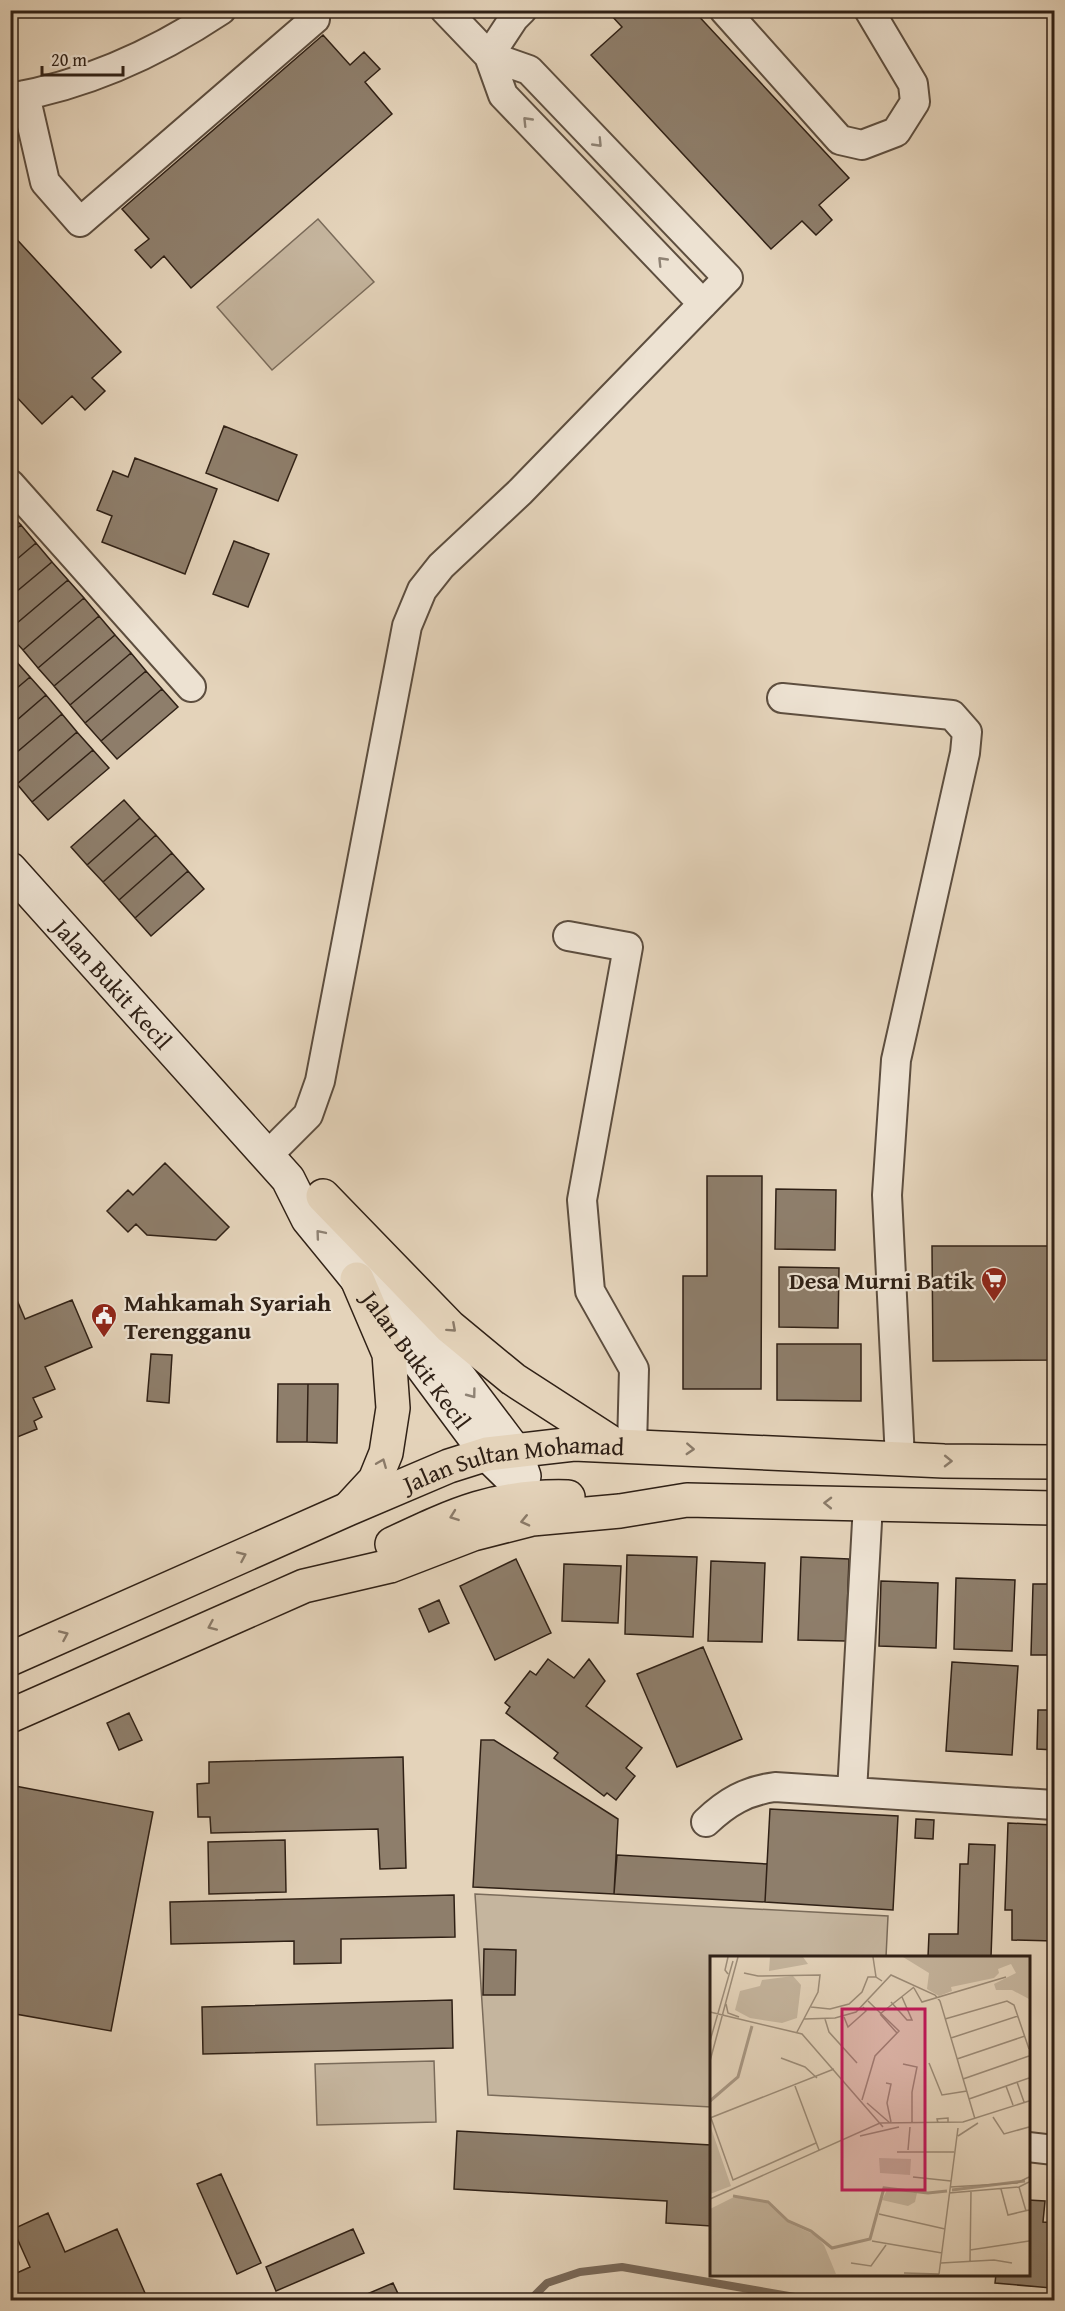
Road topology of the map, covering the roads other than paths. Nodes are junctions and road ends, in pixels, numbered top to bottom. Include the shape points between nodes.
1 (221, 10) edge
2 (307, 10) edge
3 (445, 10) edge
4 (522, 10) edge
5 (724, 10) edge
6 (869, 10) edge
7 (489, 56) junction
8 (18, 96) edge
9 (703, 304) junction
10 (10, 484) edge
11 (191, 687) dead end
12 (782, 698) dead end
13 (10, 869) edge
14 (568, 936) dead end
15 (277, 1168) junction
16 (323, 1196) junction
17 (357, 1279) junction
18 (624, 1446) junction
19 (501, 1452) junction
20 (900, 1459) junction
21 (1054, 1462) edge
22 (530, 1496) junction
23 (687, 1500) junction
24 (868, 1504) junction
25 (1054, 1508) edge
26 (348, 1509) junction
27 (304, 1586) junction
28 (10, 1659) edge
29 (10, 1716) edge
30 (852, 1792) junction
31 (1054, 1804) edge
32 (706, 1822) dead end
33 (1029, 2147) edge
34 (1054, 2150) edge

1 - 8 street via 184,35 104,72
2 - 8 street via 315,19 80,222 45,182
3 - 7 street
4 - 7 street
5 - 6 street via 840,140 862,145 896,132 915,102 913,84
9 -> 7 street via 502,95
7 -> 9 street via 529,70 728,278
9 - 15 street via 520,492 441,566 423,590 407,626 320,1081 309,1115
10 - 11 street
12 - 20 street via 952,715 967,732 896,1060 887,1195
13 - 15 main road, Jalan Bukit Kecil
14 - 18 street via 628,947 582,1200 590,1291 634,1369
15 - 16 main road, Jalan Bukit Kecil
17 -> 15 main road, Jalan Bukit Kecil via 308,1220
16 -> 18 highway via 458,1333 513,1379
16 -> 19 main road, Jalan Bukit Kecil
17 - 19 main road, Jalan Bukit Kecil
26 -> 17 highway via 375,1480 386,1453 393,1408 389,1354
18 - 19 highway, Jalan Sultan Mohamad via 574,1444
18 -> 20 highway, Jalan Sultan Mohamad
19 - 22 main road, Jalan Bukit Kecil
19 - 26 highway, Jalan Sultan Mohamad via 449,1466
20 -> 21 highway, Jalan Sultan Mohamad
22 - 23 highway
22 -> 27 highway via 485,1505 441,1521
24 -> 23 highway
23 -> 27 highway via 531,1519 473,1534 390,1566
24 - 25 highway
24 - 30 street
28 -> 26 highway, Jalan Sultan Mohamad
27 -> 29 highway
30 - 31 street
30 - 32 street via 775,1787 751,1790 734,1798
33 - 34 street

